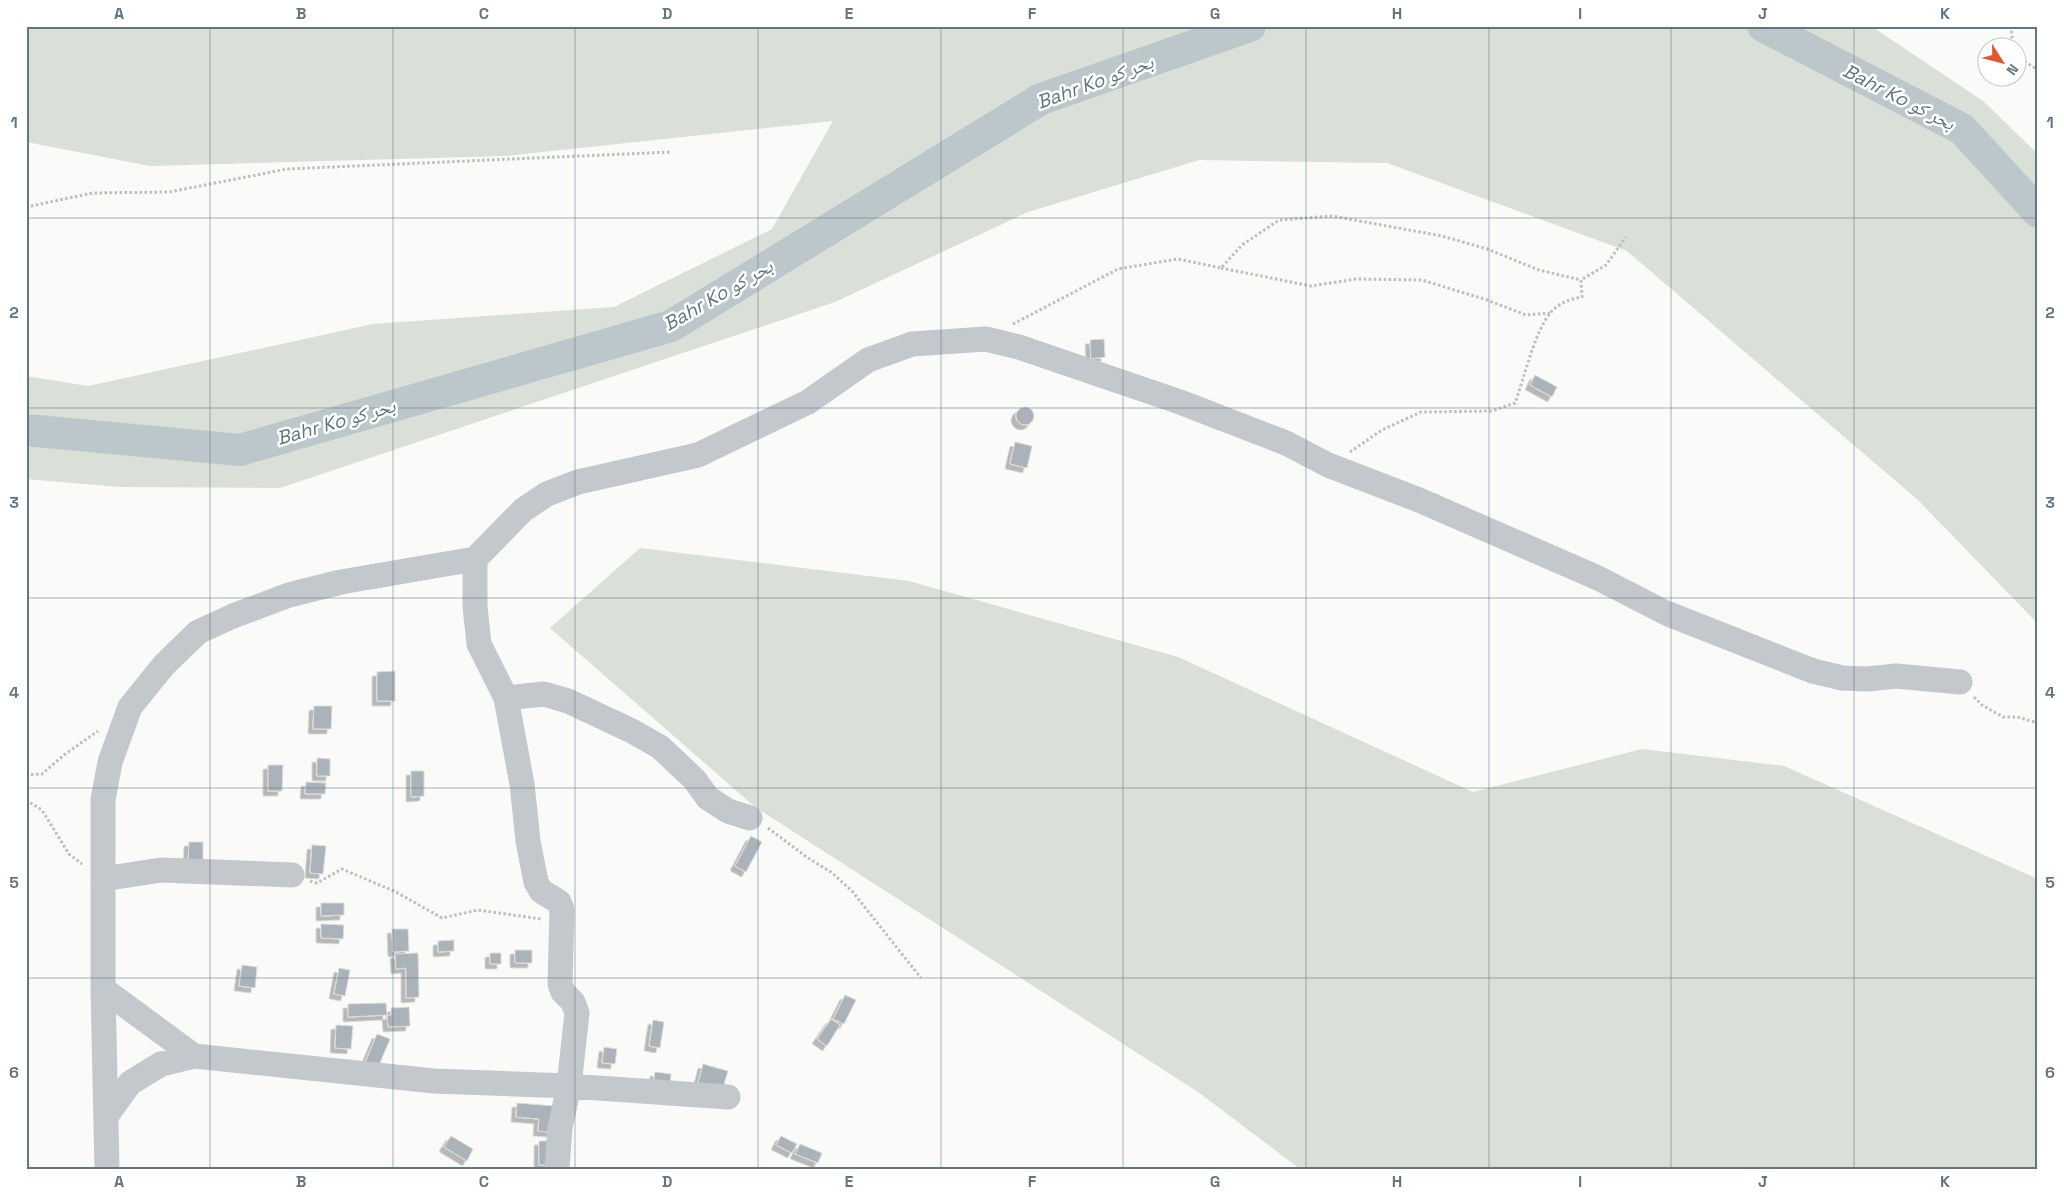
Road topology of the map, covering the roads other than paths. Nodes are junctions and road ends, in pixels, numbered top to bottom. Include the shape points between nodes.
1 (475, 559) junction
2 (1960, 682) road end
3 (506, 698) junction
4 (750, 818) road end
5 (292, 875) road end
6 (102, 880) junction
7 (103, 989) junction
8 (194, 1056) junction
9 (569, 1086) junction
10 (728, 1097) dead end
11 (107, 1115) junction
12 (107, 1169) edge
13 (557, 1169) edge

1 - 2 street via 523,510 548,494 578,482 698,454 808,402 868,360 912,344 986,339 1019,347 1286,443 1328,465 1419,500 1598,578 1666,613 1813,670 1842,678 1896,676
1 - 3 street via 479,644
1 - 6 street via 340,582 289,595 198,632 164,665 130,707 110,762 104,800
3 - 4 street via 544,694 568,700 632,731 665,752 694,779 708,798 728,811
3 - 9 street via 536,882 541,891 559,902 562,910 560,984 577,1013
5 - 6 street via 161,870
6 - 7 street
7 - 8 street
7 - 11 street
8 - 9 street via 434,1081
8 - 11 street via 161,1064 130,1084
9 - 10 street
9 - 13 street via 560,1128
11 - 12 street

